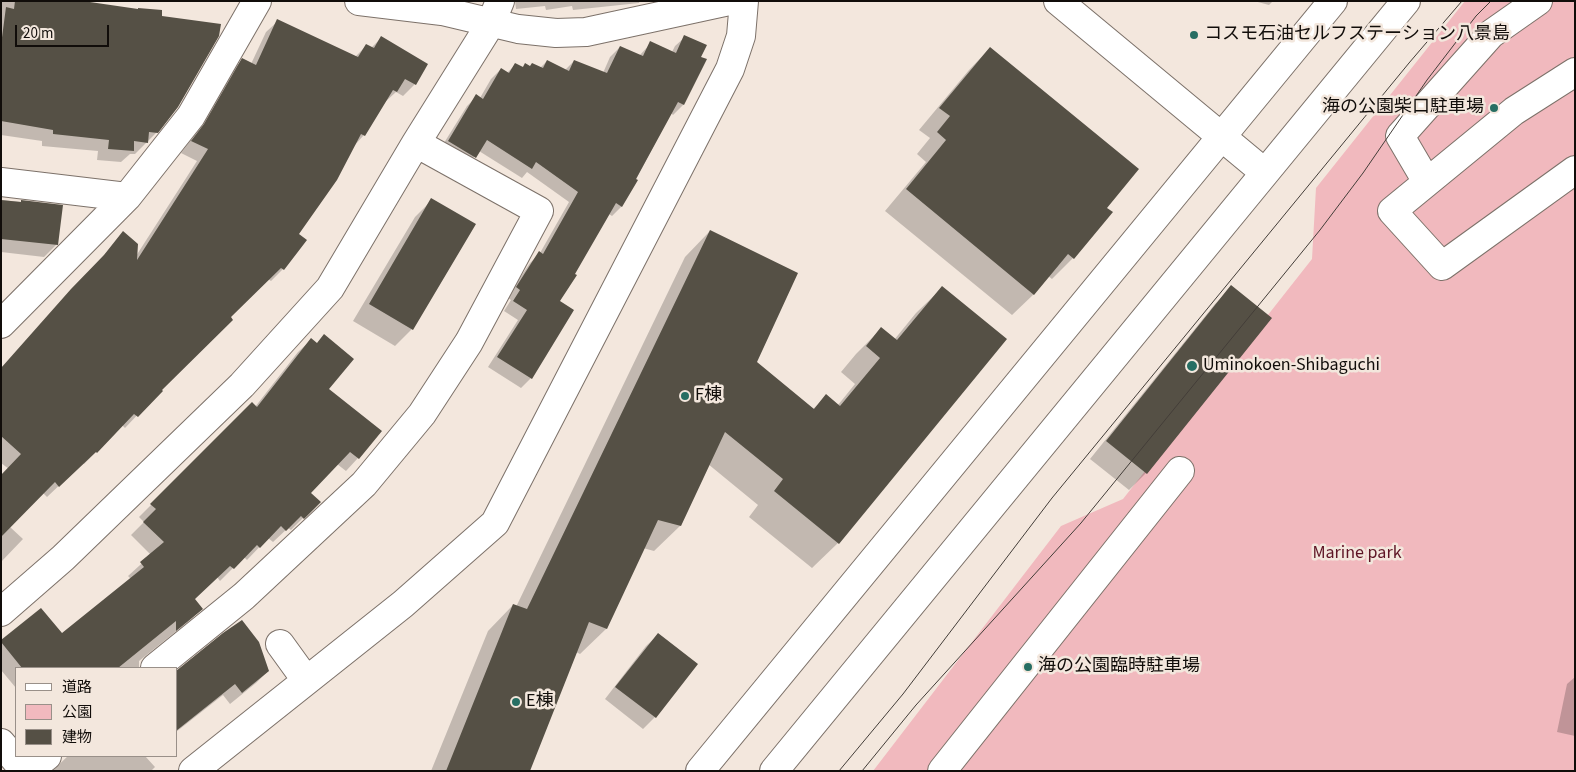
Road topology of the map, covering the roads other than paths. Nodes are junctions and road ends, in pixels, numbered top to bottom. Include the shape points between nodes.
1 (257, 1) edge
2 (359, 1) edge
3 (729, 1) edge
4 (744, 1) edge
5 (1058, 1) edge
6 (1333, 1) edge
7 (1406, 1) edge
8 (1538, 1) edge
9 (495, 12) edge
10 (1575, 72) edge
11 (1221, 137) junction
12 (416, 143) junction
13 (1575, 170) edge
14 (1264, 172) junction
15 (1, 182) edge
16 (1427, 182) junction
17 (127, 197) junction
18 (1, 324) edge
19 (1180, 471) dead end
20 (1, 612) edge
21 (280, 644) dead end
22 (156, 667) edge
23 (306, 680) junction
24 (1, 743) edge
25 (46, 757) edge
26 (27, 771) edge
27 (193, 771) edge
28 (700, 771) edge
29 (774, 771) edge
30 (942, 771) edge

1 - 17 street via 191,116
2 - 9 street via 442,11
3 - 9 street via 586,32 556,33
4 - 23 street via 742,36 730,69 495,523 403,604
5 - 11 street
6 - 11 street
7 - 14 street
8 - 16 street via 1491,34 1400,136
9 - 12 street
10 - 16 street via 1514,111
11 - 14 street
11 - 28 street
12 - 20 street via 330,288 242,385 62,558
12 - 22 street via 538,211 469,342 422,414 364,484 244,596
13 - 16 street via 1442,266 1392,211
14 - 29 street
15 - 17 street
17 - 18 street
19 - 30 street
21 - 23 street
23 - 27 street
24 - 26 street
25 - 26 street

